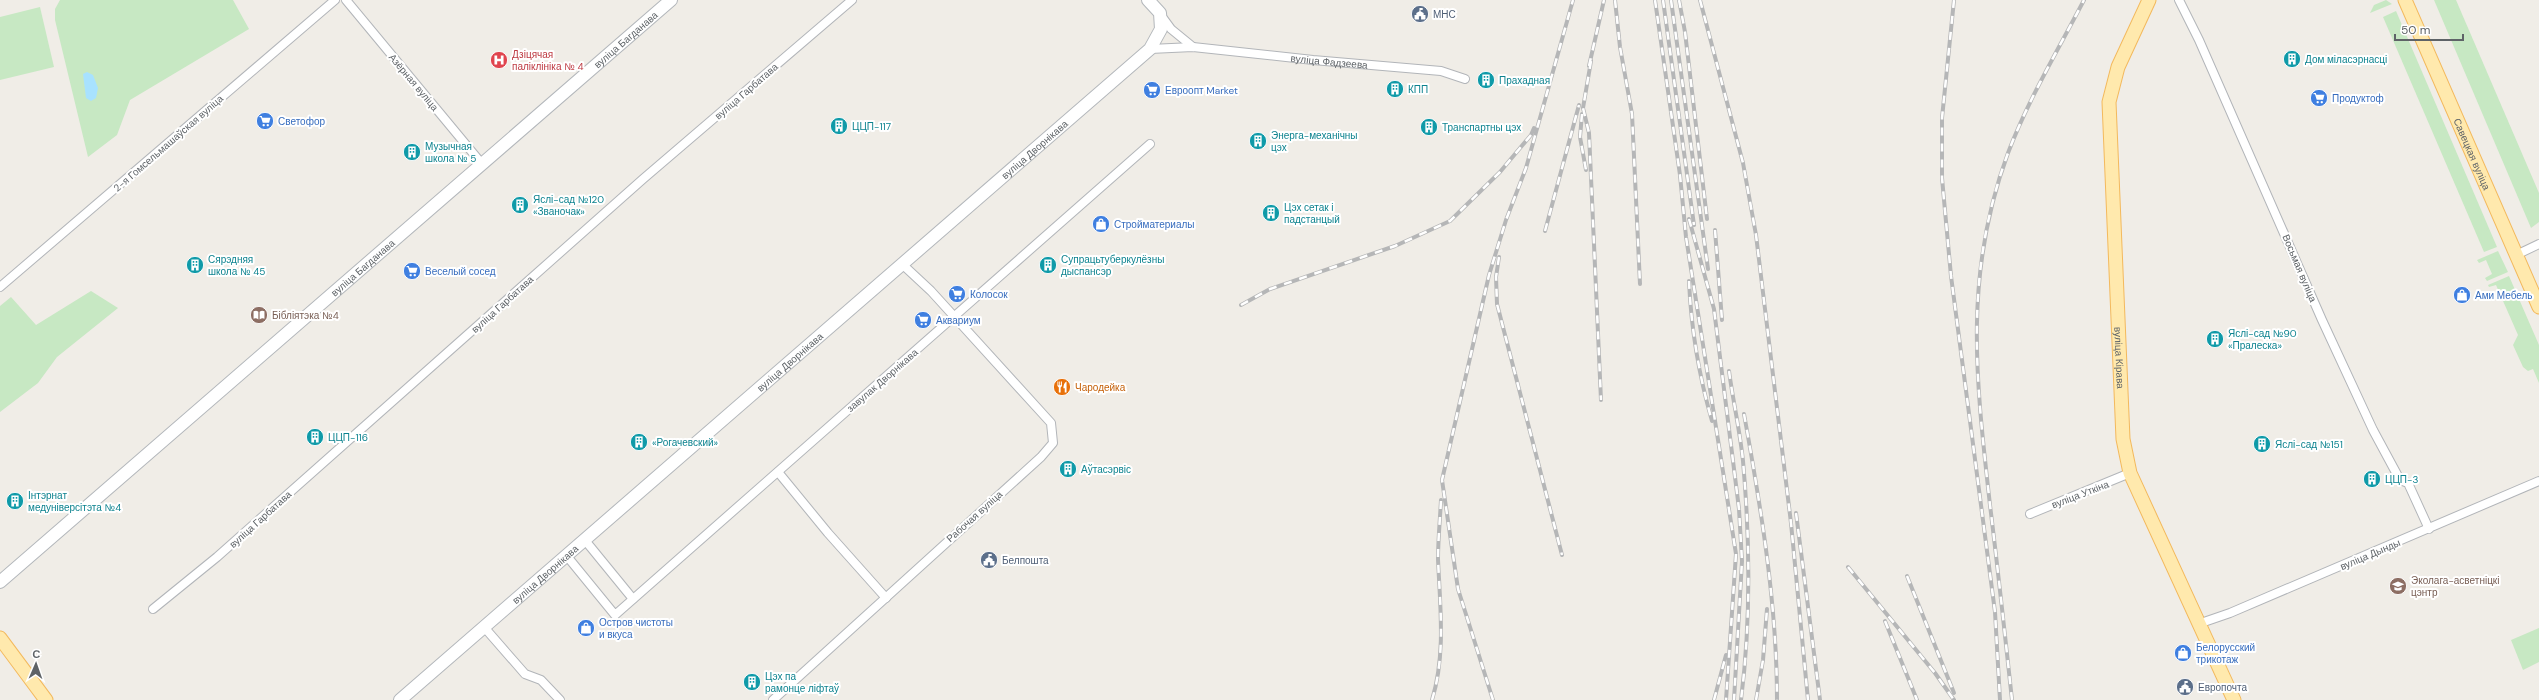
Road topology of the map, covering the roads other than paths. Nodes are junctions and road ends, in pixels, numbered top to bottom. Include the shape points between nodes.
1 (335, 0) edge
2 (346, 0) edge
3 (671, 0) edge
4 (852, 0) edge
5 (1148, 0) edge
6 (2149, 0) edge
7 (2179, 0) edge
8 (2405, 0) edge
9 (1160, 13) junction
10 (1193, 47) junction
11 (1150, 50) junction
12 (1465, 79) dead end
13 (1150, 144) dead end
14 (482, 164) junction
15 (2539, 244) edge
16 (2516, 255) junction
17 (902, 264) junction
18 (0, 287) edge
19 (2539, 307) edge
20 (954, 316) junction
21 (778, 472) junction
22 (2130, 473) junction
23 (2539, 481) edge
24 (2030, 514) dead end
25 (2429, 529) junction
26 (584, 539) junction
27 (566, 555) junction
28 (0, 582) edge
29 (886, 598) junction
30 (633, 599) junction
31 (154, 609) dead end
32 (2200, 623) junction
33 (484, 627) junction
34 (0, 638) edge
35 (46, 700) edge
36 (400, 700) edge
37 (560, 700) edge
38 (773, 700) edge
39 (2234, 700) edge

1 - 18 street, 2-я Гомсельмашаўская вуліца
2 - 14 street, Азёрная вуліца
3 - 14 street, вуліца Багданава
4 - 31 street, вуліца Гарбатава via 643,179 217,557
5 - 9 street
6 - 22 main road, вуліца Кірава via 2118,67 2109,102 2120,404 2124,446
7 - 25 street, Восьмая вуліца via 2373,430 2400,480 2408,483
8 - 16 main road, Савецкая вуліца
9 - 10 street via 1171,29
9 - 11 street, вуліца Дворнікава via 1161,29
10 - 11 street, вуліца Фадзеева
10 - 12 street, вуліца Фадзеева via 1306,60 1441,71
11 - 17 street, вуліца Дворнікава
13 - 20 street, завулак Дворнікава
14 - 28 street, вуліца Багданава
15 - 16 street
16 - 19 main road, Савецкая вуліца
17 - 20 street
17 - 26 street, вуліца Дворнікава
20 - 21 street, завулак Дворнікава
20 - 29 street, Рабочая вуліца via 1051,423 1053,443 1041,457
21 - 29 street
21 - 30 street, завулак Дворнікава
22 - 24 street, вуліца Уткіна
22 - 32 main road, вуліца Кірава
23 - 25 street, вуліца Дынды
25 - 32 street, вуліца Дынды via 2230,613
26 - 27 street, вуліца Дворнікава
26 - 30 street
27 - 30 street, завулак Дворнікава via 615,615
27 - 33 street, вуліца Дворнікава
29 - 38 street, Рабочая вуліца
32 - 39 main road, вуліца Кірава
33 - 36 street, вуліца Дворнікава
33 - 37 street via 525,674 541,680
34 - 35 main road

